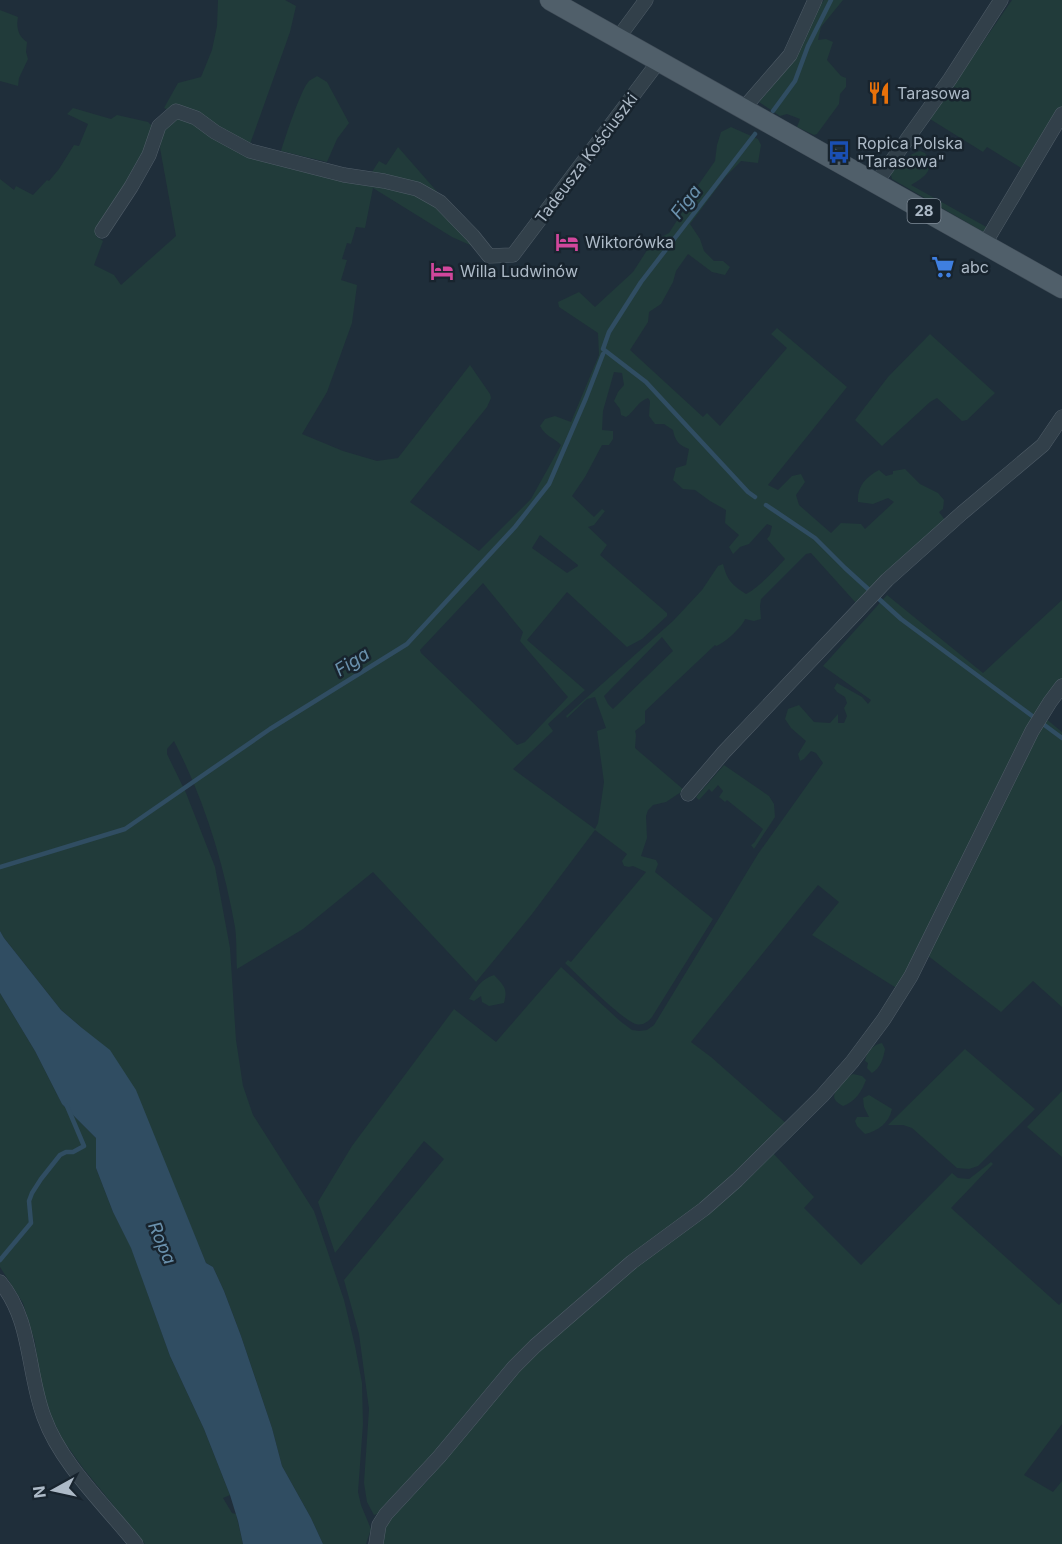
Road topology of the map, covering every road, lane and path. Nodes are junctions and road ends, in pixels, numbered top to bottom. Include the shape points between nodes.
1 (550, 0) edge
2 (646, 0) edge
3 (815, 0) edge
4 (1001, 0) edge
5 (618, 38) junction
6 (659, 61) junction
7 (746, 110) junction
8 (1062, 114) edge
9 (876, 183) junction
10 (102, 231) dead end
11 (984, 244) junction
12 (1062, 288) edge
13 (1062, 417) edge
14 (1062, 686) edge
15 (688, 794) dead end
16 (0, 1282) edge
17 (136, 1544) edge
18 (376, 1544) edge

1 - 5 main road, 28
2 - 5 street
3 - 7 street via 790,55
4 - 9 street
5 - 6 main road, 28
6 - 7 main road, 28
6 - 10 street, Tadeusza Kościuszki via 513,255 489,256 440,202 417,189 250,151 196,118 176,111 159,126 149,155
7 - 9 main road, 28
8 - 11 street
9 - 11 main road, 28
11 - 12 main road, 28
13 - 15 street via 1043,445 887,580
14 - 18 street via 1032,731 911,976 852,1062 737,1180 632,1262 514,1367 386,1514 379,1525
16 - 17 street via 15,1303 23,1326 38,1398 54,1441

